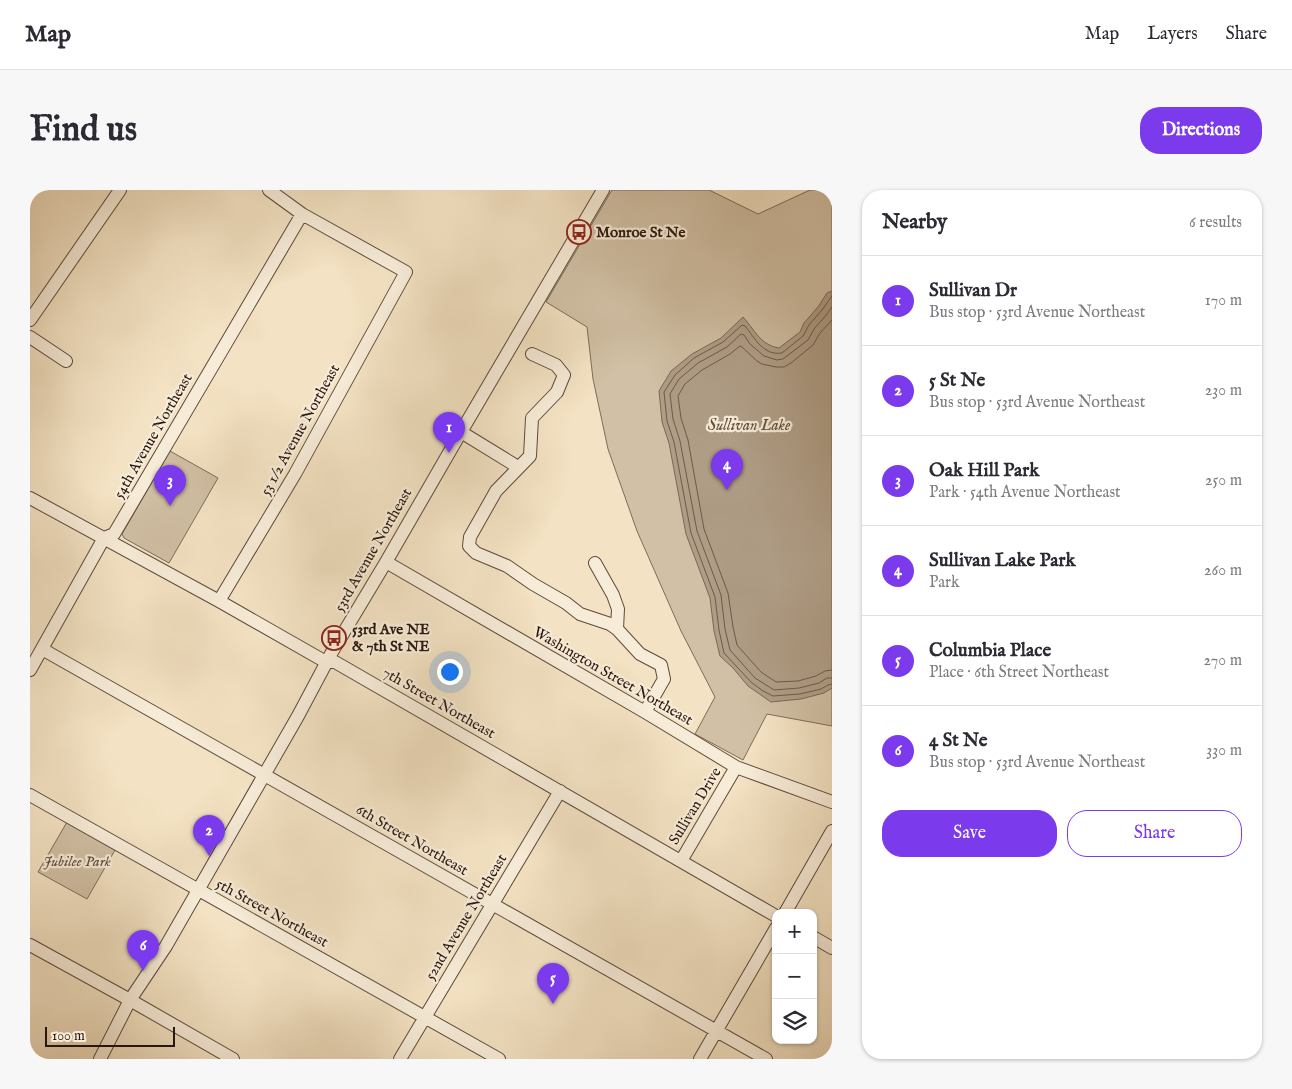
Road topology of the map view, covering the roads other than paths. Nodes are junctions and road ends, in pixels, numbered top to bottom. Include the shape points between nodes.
1 (120, 190) edge
2 (269, 190) edge
3 (603, 190) edge
4 (302, 214) junction
5 (30, 320) edge
6 (30, 337) edge
7 (532, 354) dead end
8 (66, 361) dead end
9 (460, 432) junction
10 (518, 467) junction
11 (30, 498) edge
12 (104, 538) junction
13 (386, 562) junction
14 (595, 562) dead end
15 (219, 602) junction
16 (618, 629) junction
17 (42, 650) junction
18 (326, 662) junction
19 (30, 670) edge
20 (645, 712) junction
21 (736, 767) junction
22 (264, 774) junction
23 (560, 791) junction
24 (30, 795) edge
25 (832, 802) edge
26 (832, 831) edge
27 (681, 861) junction
28 (198, 890) junction
29 (492, 904) junction
30 (787, 909) edge
31 (772, 914) edge
32 (772, 935) edge
33 (817, 939) edge
34 (30, 945) edge
35 (832, 948) edge
36 (130, 1000) junction
37 (425, 1018) junction
38 (716, 1031) junction
39 (100, 1059) edge
40 (233, 1059) edge
41 (400, 1059) edge
42 (499, 1059) edge
43 (700, 1059) edge
44 (766, 1059) edge

1 - 5 street
2 - 4 street
3 - 9 street, 53rd Avenue Northeast
4 - 12 street, 54th Avenue Northeast via 114,534
4 - 15 street, 53 1/2 Avenue Northeast via 406,272 295,474
6 - 8 street
7 - 10 street via 556,364 564,375 557,392 532,418 530,456
9 - 10 street
9 - 13 street, 53rd Avenue Northeast
10 - 16 street via 496,491 470,537 469,546 476,553 507,566 580,614
11 - 12 street, 7th Street Northeast
12 - 15 street, 7th Street Northeast
12 - 17 street, 54th Avenue Northeast
13 - 18 street, 53rd Avenue Northeast
13 - 20 street, Washington Street Northeast
14 - 16 street via 618,609
15 - 18 street, 7th Street Northeast
16 - 20 street via 640,654 661,665 664,679
17 - 19 street, 54th Avenue Northeast
17 - 22 street, 6th Street Northeast
18 - 22 street, 53rd Avenue Northeast
18 - 23 street, 7th Street Northeast via 335,662
20 - 21 street, Washington Street Northeast
21 - 25 street, Washington Street Northeast
21 - 27 street, Sullivan Drive
22 - 28 street, 53rd Avenue Northeast
22 - 29 street, 6th Street Northeast
23 - 27 street, 7th Street Northeast
23 - 29 street, 52nd Avenue Northeast
24 - 28 street, 5th Street Northeast
26 - 30 street
27 - 31 street, 7th Street Northeast
28 - 36 street, 53rd Avenue Northeast
28 - 37 street, 5th Street Northeast
29 - 37 street, 52nd Avenue Northeast
29 - 38 street, 6th Street Northeast
32 - 38 street
33 - 35 street
34 - 36 street
36 - 39 street, 53rd Avenue Northeast
36 - 40 street
37 - 41 street, 52nd Avenue Northeast
37 - 42 street, 5th Street Northeast
38 - 43 street
38 - 44 street, 6th Street Northeast

